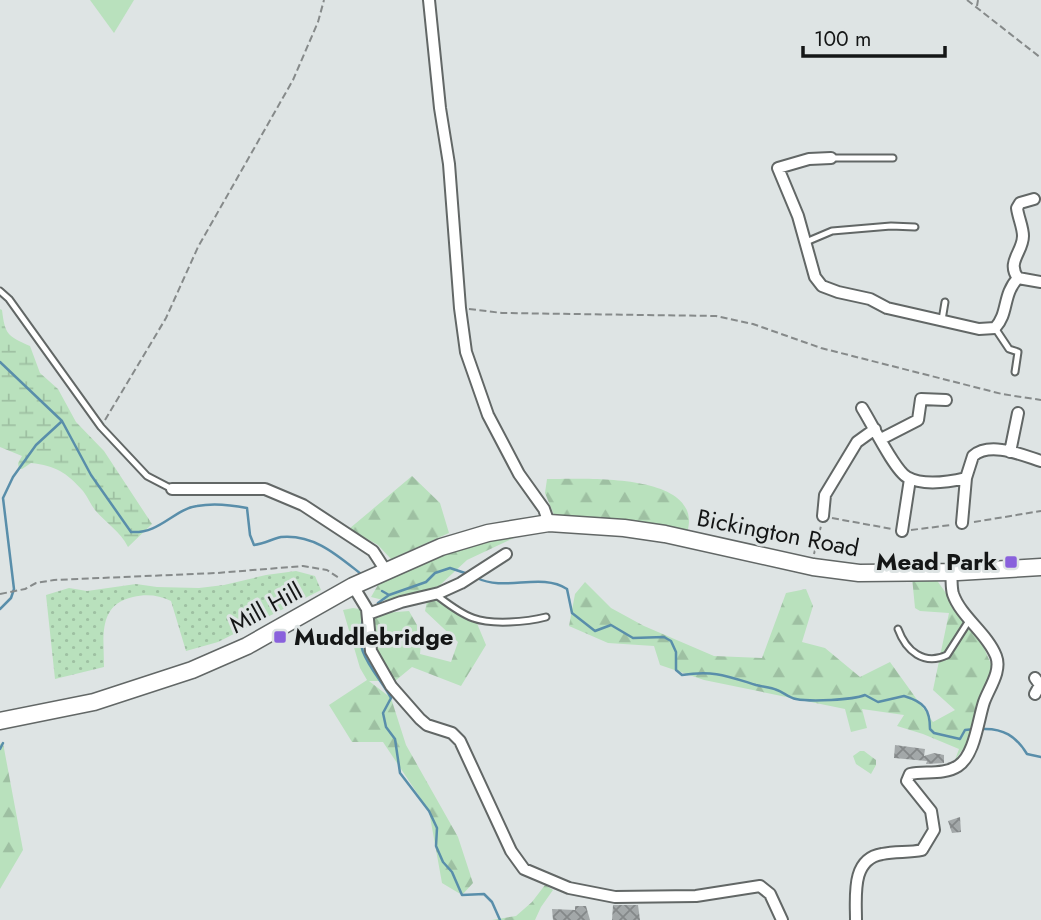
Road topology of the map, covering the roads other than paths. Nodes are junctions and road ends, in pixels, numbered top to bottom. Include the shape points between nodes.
1 (429, 0) edge
2 (831, 158) joint
3 (893, 158) dead end
4 (1034, 199) dead end
5 (915, 227) dead end
6 (806, 242) junction
7 (1018, 278) junction
8 (1041, 282) edge
9 (0, 291) edge
10 (945, 302) dead end
11 (942, 320) junction
12 (995, 327) junction
13 (1015, 372) dead end
14 (946, 400) dead end
15 (862, 408) dead end
16 (1018, 414) dead end
17 (878, 434) junction
18 (1010, 452) junction
19 (1041, 461) edge
20 (966, 478) junction
21 (911, 479) junction
22 (172, 489) joint
23 (823, 516) road end
24 (549, 523) junction
25 (962, 523) dead end
26 (902, 531) road end
27 (506, 554) dead end
28 (1041, 567) edge
29 (386, 571) junction
30 (951, 572) junction
31 (353, 586) junction
32 (435, 594) junction
33 (368, 614) junction
34 (546, 617) dead end
35 (970, 619) junction
36 (898, 629) dead end
37 (0, 721) edge
38 (782, 920) edge
39 (856, 920) edge

1 - 24 street via 466,352 488,415
2 - 3 lane
2 - 6 street via 778,168
4 - 7 street via 1017,208 1023,233 1023,244 1015,255
5 - 6 lane via 832,230
6 - 11 street via 815,277 822,286
7 - 8 street
7 - 12 street
9 - 22 lane via 101,426 147,476
10 - 11 lane
11 - 12 street via 979,329
12 - 13 lane via 1009,349 1018,352
14 - 17 street via 921,399 918,420
15 - 17 street
16 - 18 street
17 - 21 street via 900,473
17 - 23 street via 857,442 825,495
18 - 19 street
18 - 20 street via 977,453
20 - 21 street via 948,482
20 - 25 street
21 - 26 street
22 - 29 street via 265,489 303,505 373,551
24 - 29 main road, Mill Hill via 488,533
24 - 30 main road, Bickington Road via 651,532 859,573
27 - 32 street
28 - 30 main road, Bickington Road
29 - 31 main road, Mill Hill
30 - 35 street via 953,593
31 - 33 street
31 - 37 main road, Mill Hill via 247,646 192,670 94,702
32 - 33 street
32 - 34 lane via 483,620 515,623
33 - 38 street via 371,651 391,686 420,719 460,741 511,851 524,869 569,888 615,897 696,896 760,886 771,894
35 - 36 lane via 947,655 935,659 909,650
35 - 39 street via 997,659 973,744 958,766 908,776 907,781 931,811 934,830 922,850 883,853 866,860 856,886

